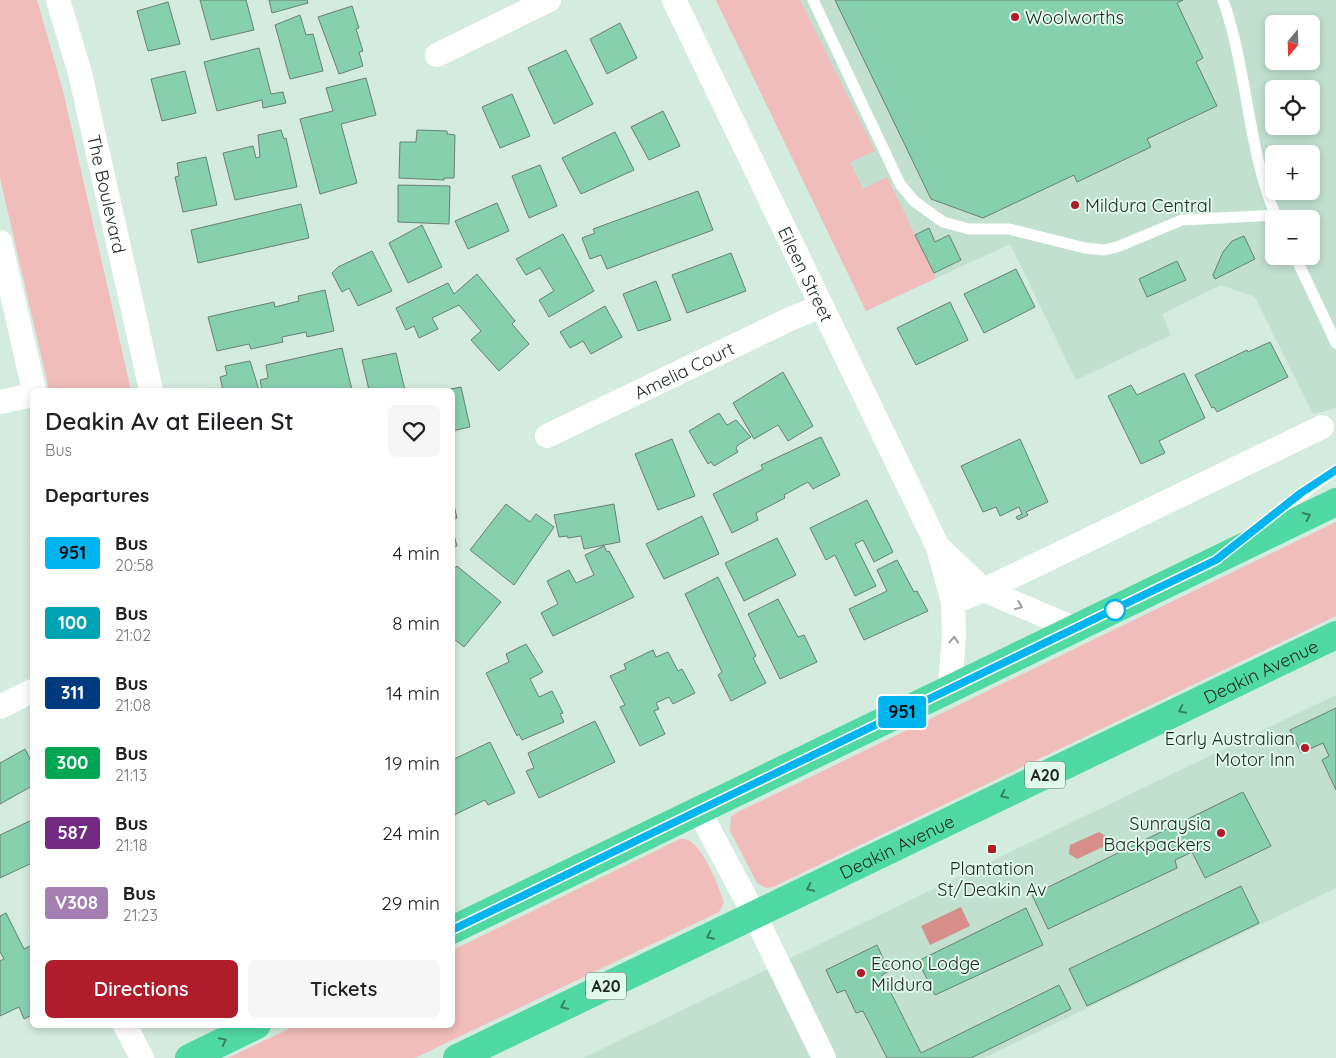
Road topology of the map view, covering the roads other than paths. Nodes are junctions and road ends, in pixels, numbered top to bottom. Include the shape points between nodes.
1 (58, 0) edge
2 (549, 0) edge
3 (674, 0) edge
4 (813, 0) edge
5 (1223, 0) edge
6 (437, 55) dead end
7 (1275, 210) edge
8 (1265, 217) edge
9 (0, 242) edge
10 (1298, 265) edge
11 (822, 306) junction
12 (1336, 343) edge
13 (34, 388) edge
14 (151, 388) edge
15 (30, 395) edge
16 (0, 402) edge
17 (1322, 427) dead end
18 (547, 436) dead end
19 (1336, 470) edge
20 (1336, 502) edge
21 (938, 547) junction
22 (1216, 560) junction
23 (984, 590) junction
24 (953, 602) junction
25 (1076, 629) junction
26 (1336, 635) edge
27 (950, 689) junction
28 (30, 692) edge
29 (0, 707) edge
30 (699, 811) junction
31 (754, 914) junction
32 (455, 929) edge
33 (127, 1028) edge
34 (251, 1028) edge
35 (142, 1058) edge
36 (190, 1058) edge
37 (457, 1058) edge
38 (824, 1058) edge

1 - 14 street, The Boulevard via 80,73
2 - 6 street
3 - 11 street, Eileen Street
4 - 8 lane via 900,184 914,201 943,222 969,229 1009,229 1104,250 1182,220
5 - 7 lane via 1232,28 1253,136
9 - 13 street
10 - 12 lane
11 - 18 street, Amelia Court
11 - 21 street, Eileen Street
15 - 16 street
17 - 23 street
19 - 22 lane via 1301,493
22 -> 20 highway
21 - 23 street, Eileen Street
21 - 24 street, Eileen Street
22 - 25 highway
23 - 24 street
23 -> 25 street, Eileen Street
27 -> 24 street, Eileen Street
25 - 27 highway
26 -> 31 highway, Deakin Avenue / A20
27 - 30 highway
28 - 29 street
30 - 31 street
30 - 32 highway
31 -> 37 highway, Deakin Avenue / A20
31 - 38 street
33 - 35 street
36 -> 34 highway

